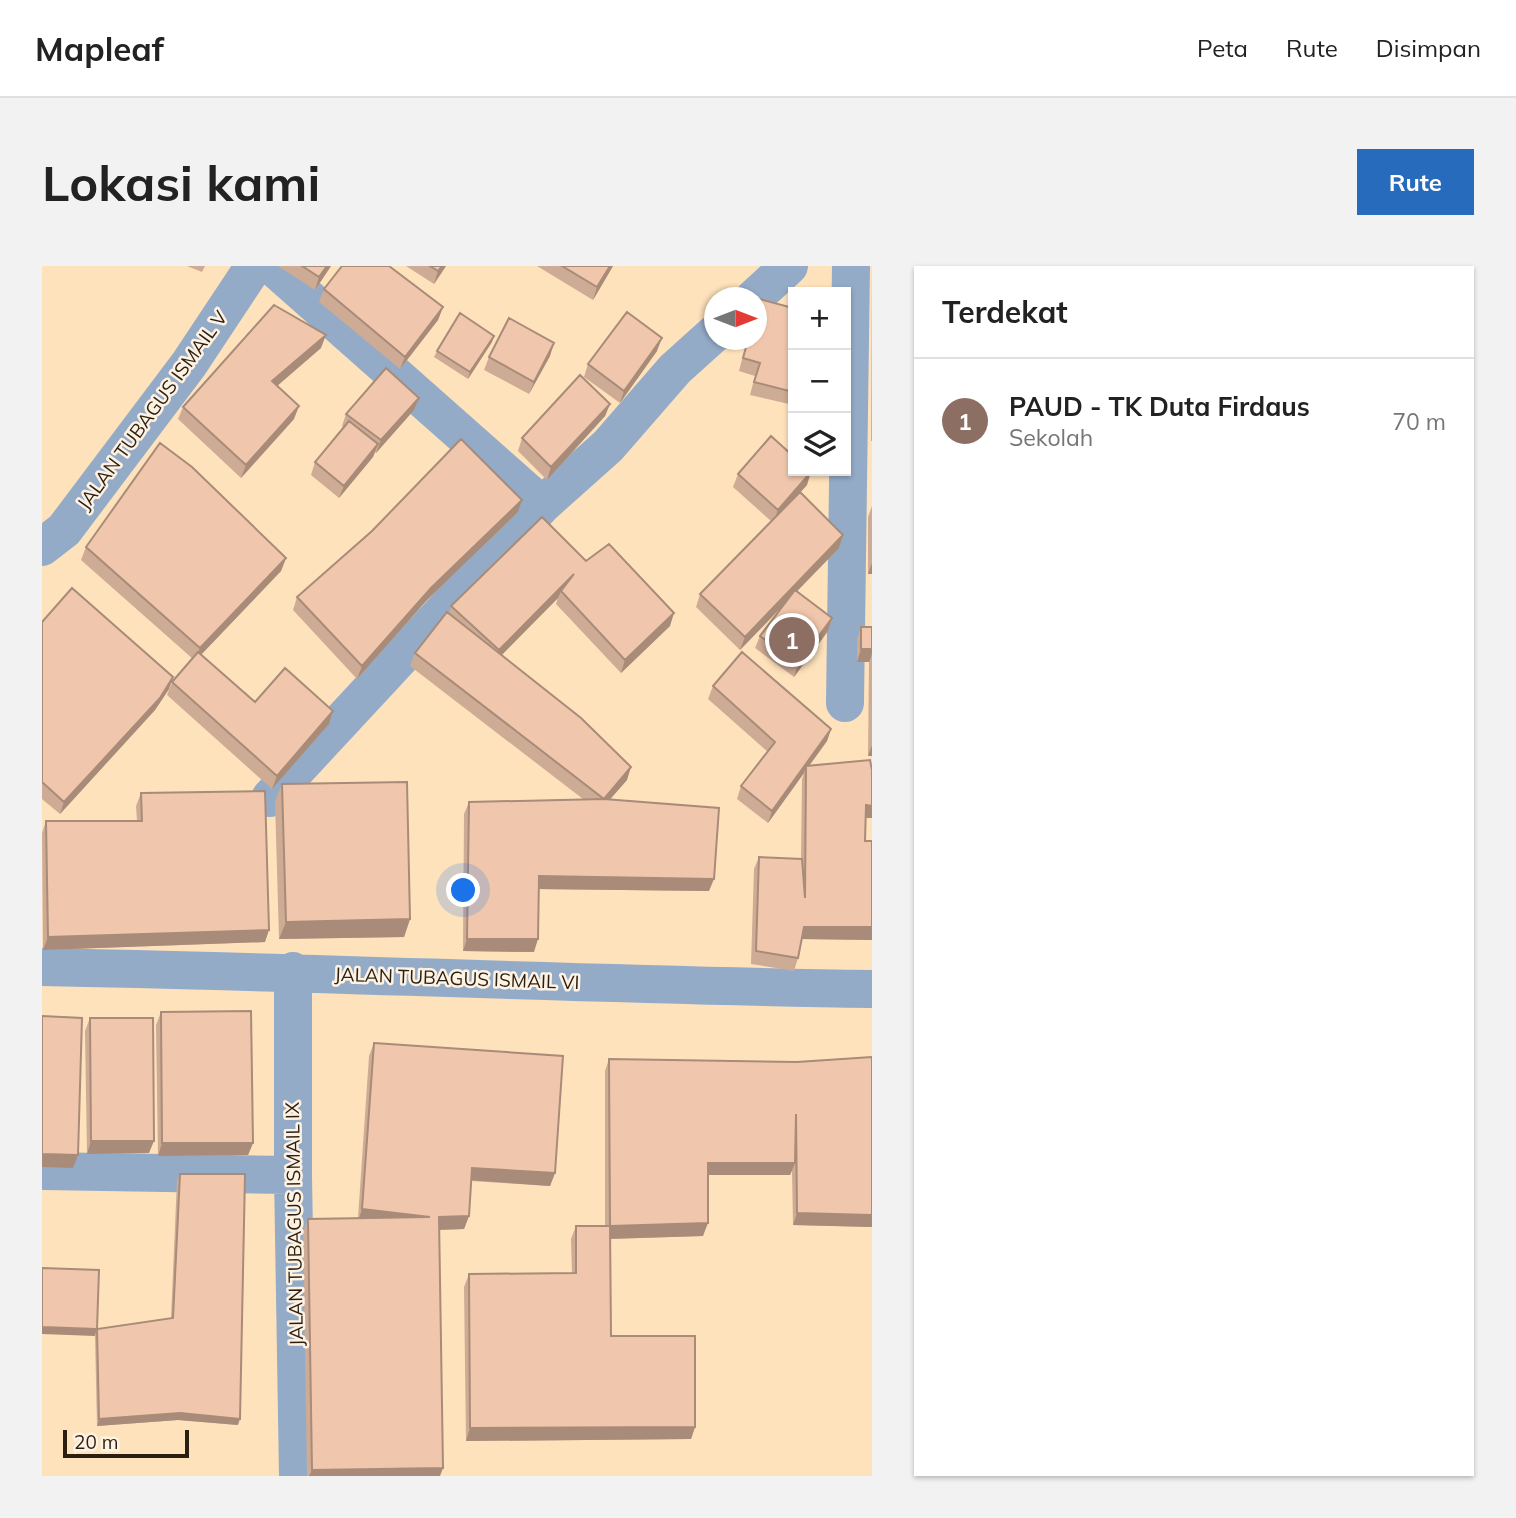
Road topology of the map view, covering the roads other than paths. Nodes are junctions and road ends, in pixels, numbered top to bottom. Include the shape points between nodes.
1 (254, 266) edge
2 (272, 266) edge
3 (789, 266) edge
4 (851, 266) edge
5 (766, 287) edge
6 (704, 343) edge
7 (542, 505) junction
8 (42, 547) edge
9 (845, 703) dead end
10 (270, 798) dead end
11 (42, 968) edge
12 (293, 971) junction
13 (872, 989) edge
14 (42, 1171) edge
15 (293, 1175) junction
16 (298, 1476) edge

1 - 8 street, JALAN TUBAGUS ISMAIL V via 189,364 81,508 64,530
2 - 7 street
3 - 5 street
4 - 9 street
6 - 7 street via 608,446
7 - 10 street
11 - 12 street, JALAN TUBAGUS ISMAIL VI
12 - 13 street, JALAN TUBAGUS ISMAIL VI
12 - 15 street, JALAN TUBAGUS ISMAIL IX
14 - 15 street
15 - 16 street, JALAN TUBAGUS ISMAIL IX

